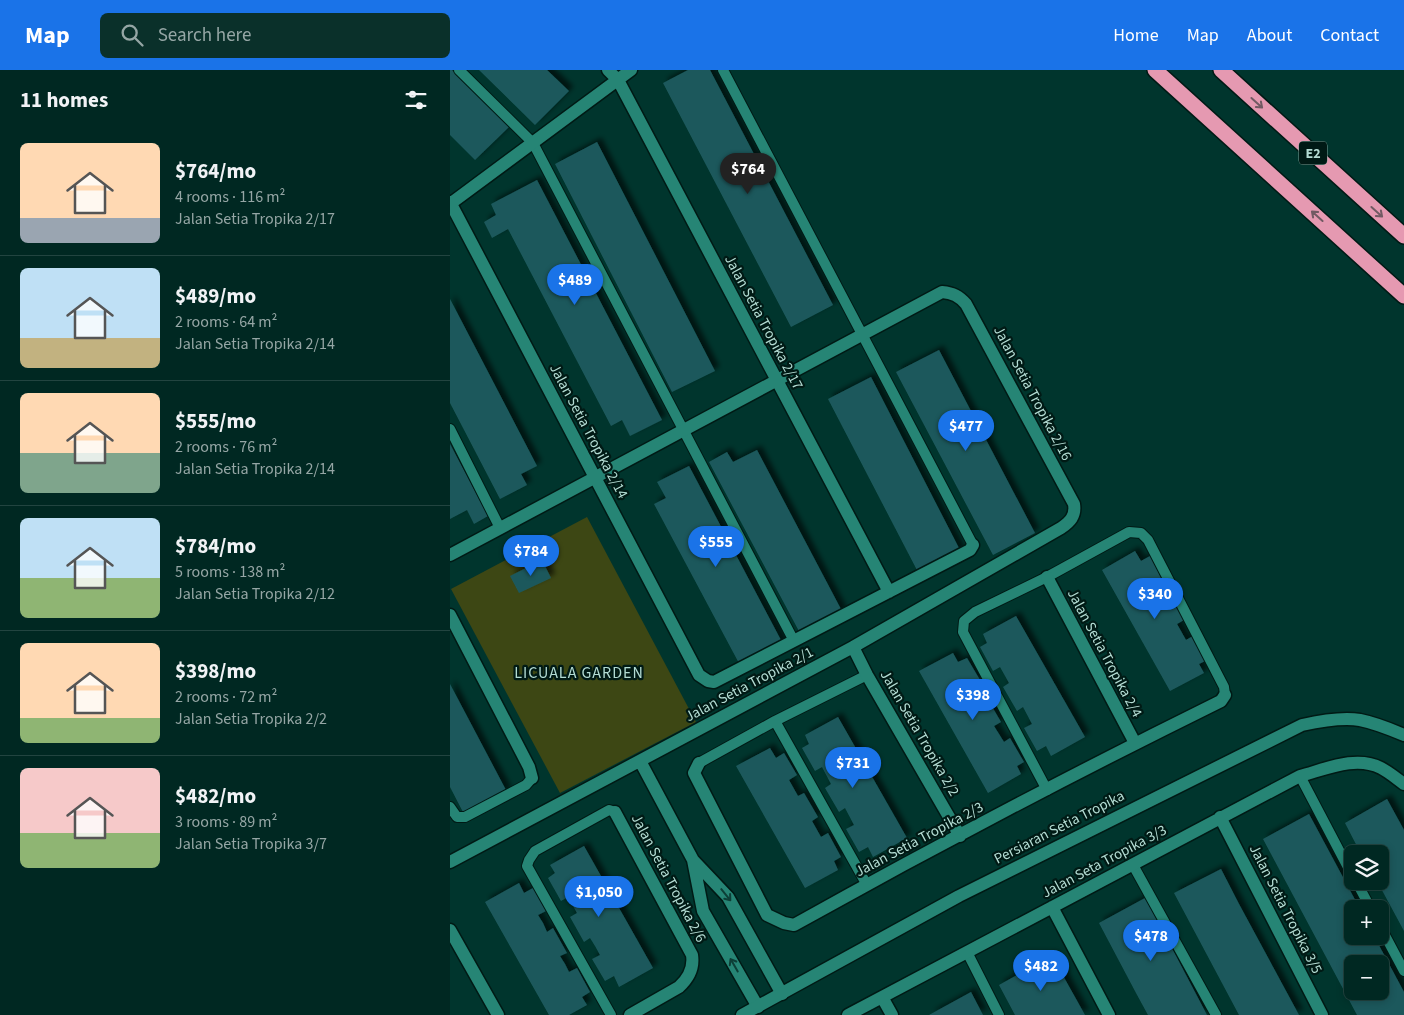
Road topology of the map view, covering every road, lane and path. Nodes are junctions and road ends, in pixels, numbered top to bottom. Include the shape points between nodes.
1 (459, 70) edge
2 (608, 70) edge
3 (631, 70) edge
4 (723, 70) edge
5 (1143, 70) edge
6 (1156, 70) edge
7 (1221, 70) edge
8 (618, 80) junction
9 (533, 144) junction
10 (1253, 159) junction
11 (450, 203) edge
12 (1404, 236) edge
13 (1404, 296) edge
14 (863, 334) junction
15 (776, 381) junction
16 (450, 429) edge
17 (683, 430) junction
18 (595, 477) junction
19 (500, 528) junction
20 (1061, 528) joint
21 (974, 546) joint
22 (450, 555) edge
23 (1047, 577) junction
24 (889, 592) junction
25 (450, 615) edge
26 (794, 641) junction
27 (853, 646) junction
28 (867, 675) junction
29 (1226, 695) joint
30 (775, 721) junction
31 (1404, 735) edge
32 (1135, 743) junction
33 (640, 761) junction
34 (697, 768) joint
35 (1300, 776) junction
36 (532, 778) joint
37 (1404, 784) edge
38 (1047, 790) junction
39 (450, 807) edge
40 (616, 812) joint
41 (1220, 817) junction
42 (960, 836) junction
43 (693, 860) junction
44 (1344, 860) edge
45 (450, 862) edge
46 (1133, 865) junction
47 (867, 885) junction
48 (1052, 907) junction
49 (450, 930) edge
50 (1389, 943) edge
51 (967, 952) junction
52 (1404, 971) edge
53 (782, 994) junction
54 (882, 997) junction
55 (758, 1007) junction
56 (498, 1015) edge
57 (611, 1015) edge
58 (630, 1015) edge
59 (742, 1015) edge
60 (848, 1015) edge
61 (892, 1015) edge
62 (999, 1015) edge
63 (1109, 1015) edge
64 (1216, 1015) edge
65 (1322, 1015) edge

1 - 9 lane
2 - 8 street, Jalan Setia Tropika 2/17
3 - 8 street
4 - 14 lane
5 - 10 highway
6 - 10 highway
7 -> 12 highway, E2
8 - 9 street
8 - 15 street, Jalan Setia Tropika 2/17
9 - 11 street
9 - 17 lane
13 -> 10 highway
11 - 18 street, Jalan Setia Tropika 2/14
14 - 15 street
14 - 20 street, Jalan Setia Tropika 2/16 via 942,292 960,296 1074,504 1073,516
14 - 21 lane
15 - 17 street
15 - 24 street, Jalan Setia Tropika 2/17
16 - 19 lane
17 - 18 street
17 - 26 lane
18 - 19 street
18 - 26 street, Jalan Setia Tropika 2/14 via 699,675 714,682
19 - 22 street
20 - 27 street, Jalan Setia Tropika 2/1
21 - 24 street
23 - 29 lane via 1129,532 1142,533
23 - 32 street, Jalan Setia Tropika 2/4
23 - 38 lane via 975,612 964,621 963,632
24 - 26 street
25 - 36 street
27 - 28 street, Jalan Setia Tropika 2/2
27 - 33 street, Jalan Setia Tropika 2/1
28 - 30 lane
28 - 42 street, Jalan Setia Tropika 2/2
29 - 32 street, Jalan Setia Tropika 2/3 via 1221,701
30 - 34 lane
30 - 47 lane
31 - 53 street, Persiaran Setia Tropika via 1358,720 1302,725 959,896
32 - 38 street, Jalan Setia Tropika 2/3
33 - 43 street
33 - 45 street, Jalan Setia Tropika 2/1
34 - 47 street, Jalan Setia Tropika 2/3 via 767,915 794,925
35 - 37 street, Jalan Seta Tropika 3/3 via 1353,762 1382,768
35 - 41 street, Jalan Seta Tropika 3/3
35 - 44 lane
36 - 39 lane via 526,785 465,817 457,817
38 - 42 street, Jalan Setia Tropika 2/3
40 - 57 lane via 609,810 535,851 527,866
40 - 58 street, Jalan Setia Tropika 2/6 via 692,955 693,964 680,987
41 - 46 street, Jalan Seta Tropika 3/3
41 - 65 street, Jalan Setia Tropika 3/5
42 - 47 street, Jalan Setia Tropika 2/3
43 -> 53 street via 728,897
55 -> 43 street via 703,911
46 - 48 street, Jalan Seta Tropika 3/3
46 - 64 lane
48 - 51 street, Jalan Seta Tropika 3/3
48 - 63 street
49 - 56 street
50 - 52 lane
51 - 54 street, Jalan Seta Tropika 3/3
51 - 62 lane
53 - 55 street, Persiaran Setia Tropika
54 - 60 street, Jalan Seta Tropika 3/3
54 - 61 street
55 - 59 street, Persiaran Setia Tropika

